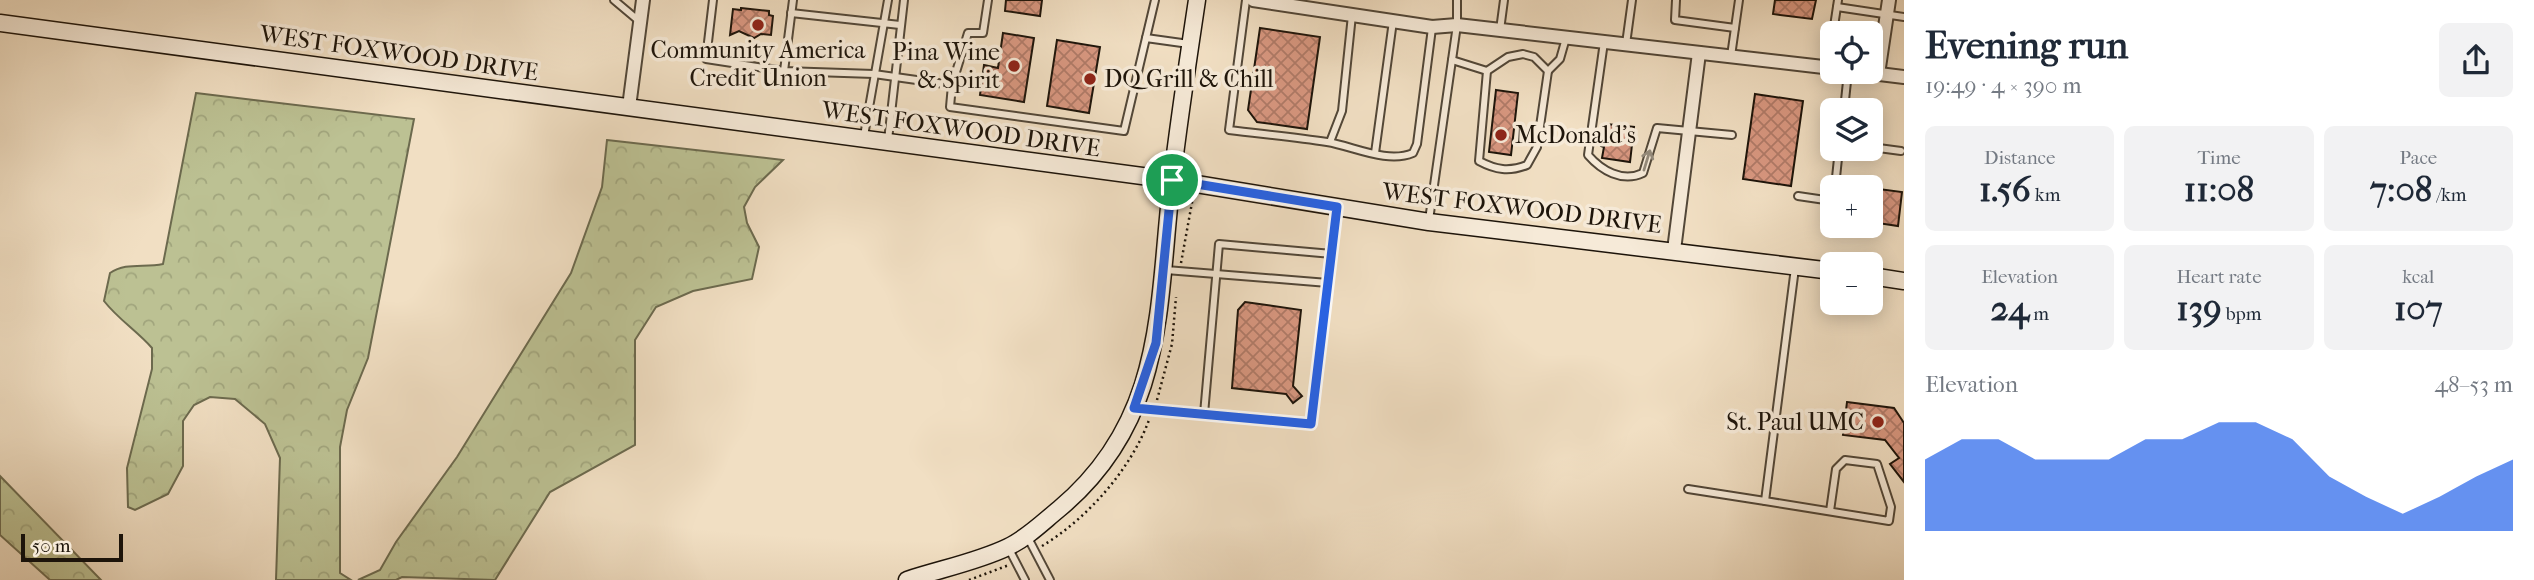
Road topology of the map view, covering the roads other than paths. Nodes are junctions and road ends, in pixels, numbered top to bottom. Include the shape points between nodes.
1 (614, 0) edge
2 (643, 0) edge
3 (713, 0) edge
4 (793, 0) edge
5 (888, 0) edge
6 (904, 0) edge
7 (988, 0) edge
8 (1155, 0) edge
9 (1196, 0) edge
10 (1246, 0) edge
11 (1253, 0) edge
12 (1457, 0) edge
13 (1504, 0) edge
14 (1632, 0) edge
15 (1675, 0) edge
16 (1738, 0) edge
17 (1889, 0) edge
18 (1838, 4) edge
19 (791, 13) junction
20 (1886, 14) junction
21 (1352, 15) junction
22 (1904, 17) edge
23 (1394, 21) junction
24 (640, 22) junction
25 (0, 23) edge
26 (884, 23) junction
27 (900, 25) junction
28 (1457, 25) junction
29 (1432, 27) junction
30 (1735, 28) junction
31 (1500, 30) junction
32 (1883, 36) edge
33 (1146, 38) junction
34 (1566, 38) junction
35 (1604, 42) junction
36 (1190, 44) junction
37 (1626, 44) junction
38 (1699, 53) junction
39 (1731, 56) junction
40 (1452, 60) junction
41 (1820, 67) edge
42 (784, 71) junction
43 (1487, 71) junction
44 (1548, 71) junction
45 (874, 74) junction
46 (1883, 75) edge
47 (893, 76) junction
48 (1904, 77) edge
49 (953, 85) junction
50 (629, 107) junction
51 (1690, 130) junction
52 (1732, 135) dead end
53 (864, 139) junction
54 (888, 142) junction
55 (1330, 142) junction
56 (1883, 149) edge
57 (1901, 151) dead end
58 (1375, 153) junction
59 (1172, 180) junction
60 (1798, 196) dead end
61 (1820, 199) edge
62 (1337, 207) junction
63 (1429, 222) junction
64 (1674, 250) junction
65 (1332, 254) junction
66 (1795, 266) junction
67 (1820, 269) edge
68 (1164, 270) junction
69 (1216, 273) junction
70 (1883, 278) edge
71 (1904, 281) edge
72 (1328, 283) junction
73 (1134, 408) junction
74 (1204, 414) junction
75 (1688, 489) dead end
76 (1765, 501) junction
77 (1830, 511) junction
78 (1026, 535) junction
79 (1008, 547) junction
80 (907, 580) edge
81 (1025, 580) edge
82 (1050, 580) edge

1 - 24 lane
2 - 24 street
3 - 42 lane via 706,59
4 - 19 lane
5 - 26 lane
6 - 27 lane
7 - 49 lane via 983,33 968,33
8 - 33 lane
9 - 36 main road
10 - 55 lane via 1228,131
11 - 21 street
12 - 28 lane
13 - 31 lane
14 - 37 lane
15 - 30 lane via 1675,20
16 - 30 lane
17 - 20 street
18 - 20 lane
19 - 26 lane
19 - 42 lane
20 - 22 lane
20 - 32 street
21 - 23 street
21 - 55 lane via 1342,111
23 - 29 street
23 - 58 lane
24 - 50 street
25 - 50 main road, WEST FOXWOOD DRIVE
26 - 27 lane
26 - 45 lane
27 - 47 lane
28 - 29 street
28 - 31 street
28 - 40 lane
29 - 58 lane via 1413,153
30 - 39 lane
31 - 34 street
33 - 36 lane
33 - 49 lane via 1124,131 950,107
34 - 35 street
34 - 44 lane via 1560,59
35 - 37 street
35 -> 51 lane via 1588,155 1602,171 1634,177 1643,173 1657,128
36 - 59 main road
37 - 38 street
38 - 39 street
38 - 51 street
39 - 41 street
40 - 43 lane
40 - 63 lane
42 - 45 lane
43 - 44 lane via 1507,57 1523,54 1534,57
43 - 44 lane via 1479,161 1494,169 1527,165 1537,147
45 - 47 lane
45 - 53 lane
46 - 48 street
47 - 49 lane
47 - 54 lane
50 - 53 main road, WEST FOXWOOD DRIVE
51 - 52 lane
51 - 64 street
53 - 54 main road, WEST FOXWOOD DRIVE
54 - 59 main road, WEST FOXWOOD DRIVE
55 - 58 lane
56 - 57 lane
59 - 62 main road, WEST FOXWOOD DRIVE
59 - 68 main road
60 - 61 lane
62 - 63 main road, WEST FOXWOOD DRIVE
62 - 65 lane
63 - 64 main road, WEST FOXWOOD DRIVE
64 - 66 main road, WEST FOXWOOD DRIVE
65 - 69 lane via 1219,244
65 - 72 lane
66 - 67 main road, WEST FOXWOOD DRIVE
66 - 76 lane
68 - 69 lane
68 - 73 main road via 1156,343
69 - 72 lane
69 - 74 lane
70 - 71 main road
72 - 74 lane via 1311,424
73 - 74 lane
73 - 78 main road via 1099,470 1079,493
75 - 76 lane
76 - 77 lane
77 - 77 lane via 1889,521 1891,507 1877,464 1845,460 1836,469
78 - 79 main road
78 - 82 lane
79 - 80 main road
79 - 81 lane

